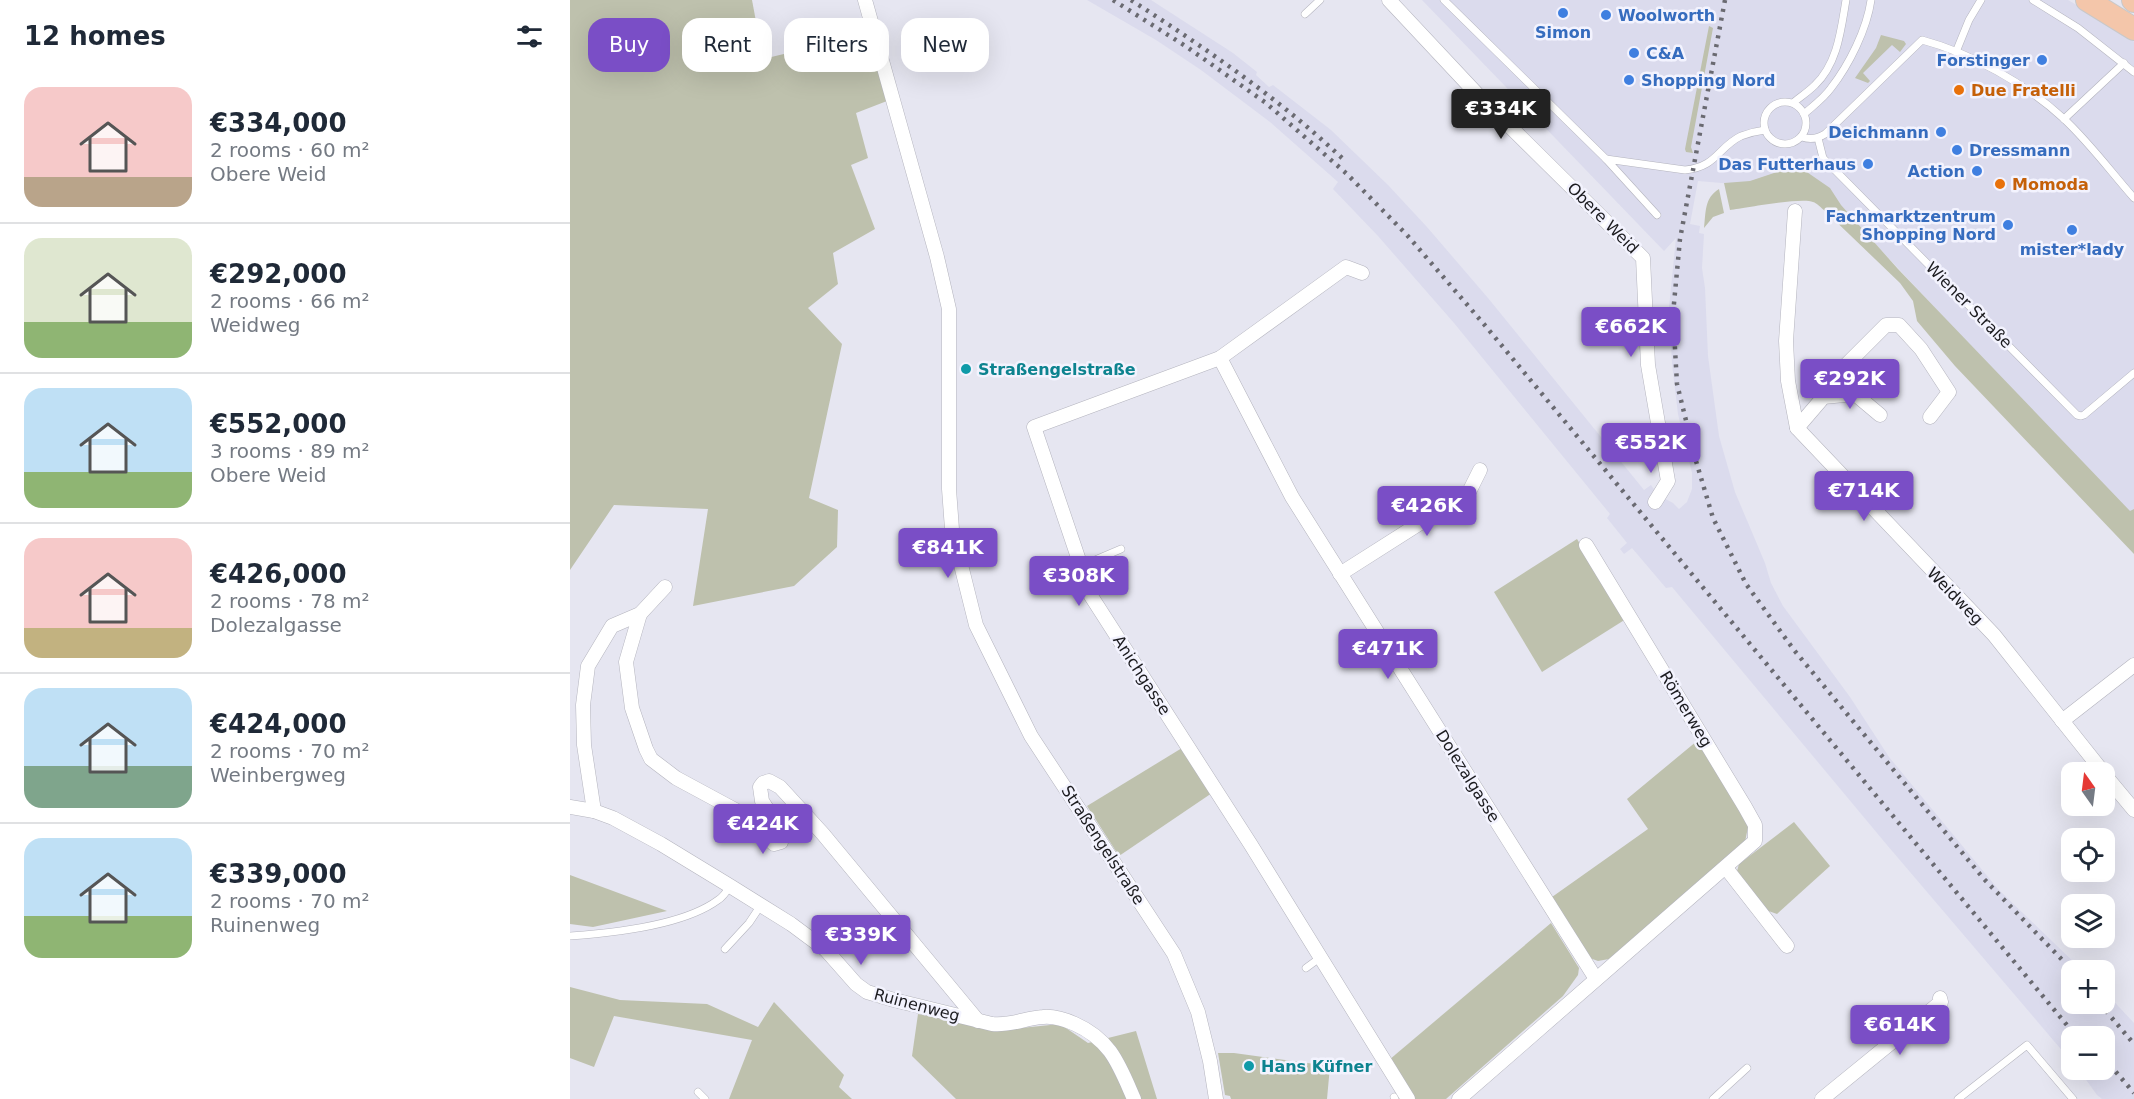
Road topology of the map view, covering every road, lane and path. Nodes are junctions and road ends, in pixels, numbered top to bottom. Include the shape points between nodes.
1 (865, 0) edge
2 (1320, 0) edge
3 (1389, 0) edge
4 (1444, 0) edge
5 (1846, 0) edge
6 (1871, 0) edge
7 (1981, 0) edge
8 (2033, 0) edge
9 (2087, 0) edge
10 (1305, 14) dead end
11 (2134, 29) edge
12 (1956, 52) junction
13 (2124, 63) junction
14 (2134, 72) edge
15 (1793, 103) junction
16 (1804, 114) junction
17 (2064, 119) junction
18 (1765, 130) junction
19 (1802, 137) junction
20 (1818, 138) junction
21 (1606, 159) junction
22 (2134, 198) edge
23 (1795, 211) dead end
24 (1657, 215) dead end
25 (1362, 273) dead end
26 (1220, 358) junction
27 (2134, 373) edge
28 (1823, 397) junction
29 (1880, 415) dead end
30 (1930, 417) dead end
31 (1797, 428) junction
32 (1480, 470) dead end
33 (1655, 502) dead end
34 (1586, 545) dead end
35 (1122, 549) dead end
36 (1081, 566) junction
37 (1340, 574) junction
38 (665, 587) dead end
39 (640, 614) junction
40 (2134, 665) edge
41 (2062, 722) junction
42 (2095, 762) edge
43 (2115, 786) edge
44 (570, 807) edge
45 (2134, 809) edge
46 (594, 811) junction
47 (1726, 868) junction
48 (730, 886) junction
49 (761, 905) junction
50 (570, 936) edge
51 (1787, 946) dead end
52 (725, 949) dead end
53 (1319, 950) junction
54 (1306, 968) dead end
55 (1596, 979) junction
56 (1940, 998) dead end
57 (978, 1021) junction
58 (1747, 1068) dead end
59 (698, 1092) dead end
60 (705, 1099) edge
61 (1134, 1099) edge
62 (1216, 1099) edge
63 (1408, 1099) edge
64 (1459, 1099) edge
65 (1713, 1099) edge
66 (1822, 1099) edge
67 (1958, 1099) edge
68 (2073, 1099) edge

1 - 62 street, Straßengelstraße via 949,309 952,529 976,625 1032,736 1174,954 1197,1012
2 - 10 lane
3 - 33 street, Obere Weid via 1643,258 1648,365 1668,481
4 - 21 lane
5 - 15 lane via 1839,41 1829,65 1815,85
6 - 16 lane via 1867,24 1842,72 1831,89
7 - 12 lane
8 - 13 lane
9 - 11 main road
12 - 17 lane via 2026,88
12 - 20 lane via 1922,40
13 - 14 lane
13 - 17 lane
15 - 16 lane
15 - 18 lane via 1782,102 1770,108 1764,119
16 - 19 lane via 1807,124
17 - 22 lane
18 - 19 lane via 1782,145
18 - 21 lane via 1741,136 1715,159 1694,169
19 - 20 lane
20 - 27 lane, Wiener Straße via 1823,158 2077,415 2084,415
21 - 24 lane
23 - 31 street via 1786,341 1788,381
25 - 26 street, Anichgasse via 1346,267
26 - 36 street, Anichgasse via 1034,427
26 - 37 street, Dolezalgasse via 1292,497
28 - 29 street via 1855,394
28 - 30 street via 1833,378 1886,325 1895,324 1921,349 1949,392
28 - 31 street
31 - 41 street, Weidweg via 1994,635
32 - 37 street via 1469,492
34 - 47 street, Römerweg via 1755,825 1755,841
35 - 36 lane
36 - 53 street, Anichgasse via 1091,596
37 - 55 street, Dolezalgasse
38 - 39 street
39 - 46 street via 612,626 588,666 583,705 584,745
39 - 57 street via 626,662 632,708 651,759 676,778 739,812 774,844 781,842 783,834 762,801 760,787 769,781 780,787
40 - 41 street
41 - 42 street, Weidweg
43 - 45 street, Weidweg
44 - 46 street, Ruinenweg
46 - 48 street, Ruinenweg via 661,843
47 - 51 street
47 - 55 street, Römerweg
48 - 49 street, Ruinenweg
48 - 50 lane via 720,899 694,914 637,928
49 - 52 lane
49 - 57 street, Ruinenweg via 826,950 867,992
53 - 54 lane
53 - 63 street, Anichgasse
55 - 64 street, Römerweg
56 - 66 street via 1941,1002
57 - 61 street, Ruinenweg via 1006,1025 1044,1016 1084,1029 1099,1037 1113,1053
58 - 65 lane
59 - 60 lane
67 - 68 lane via 2027,1045

